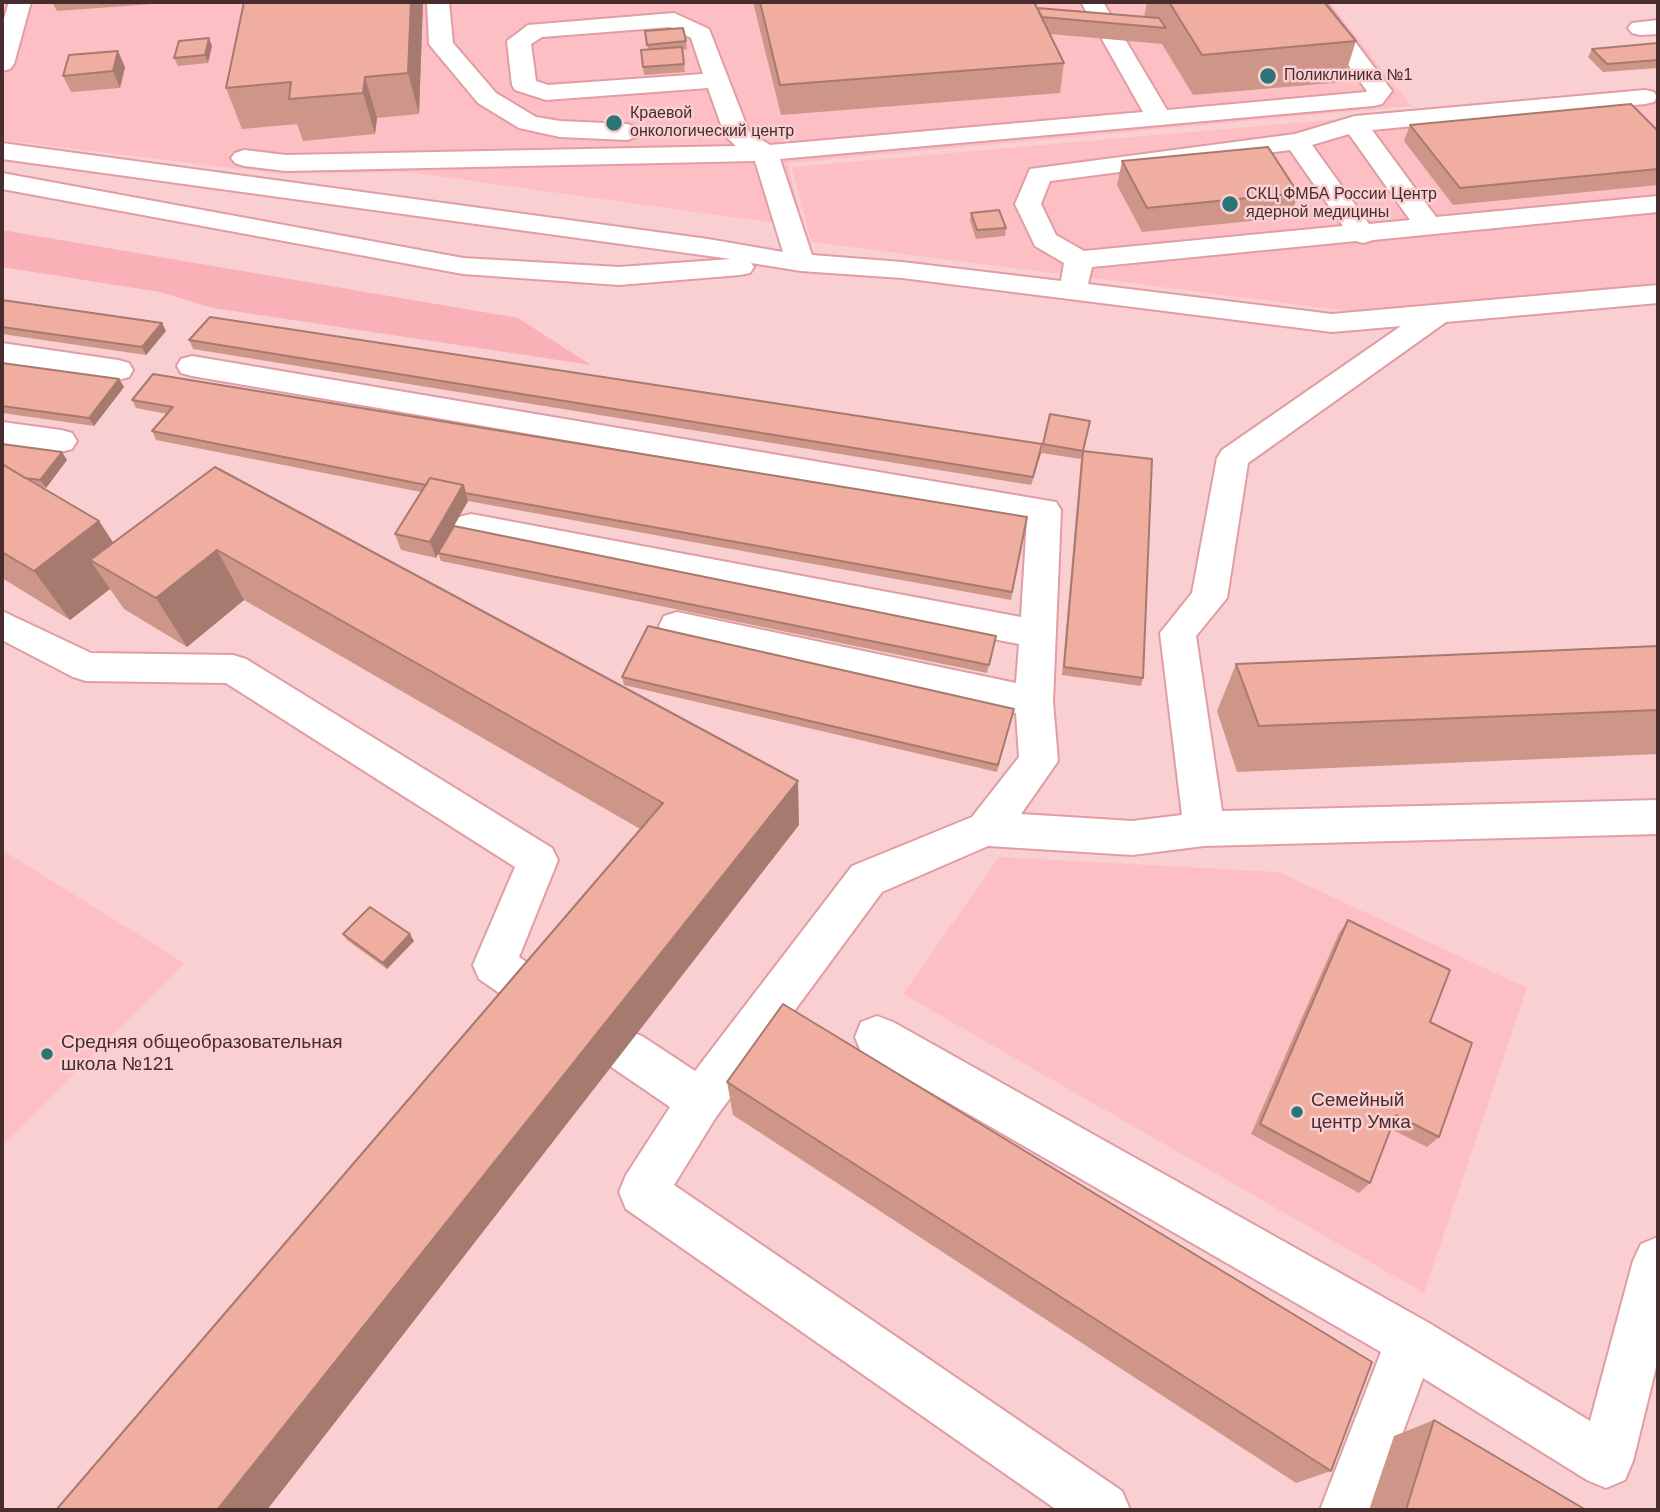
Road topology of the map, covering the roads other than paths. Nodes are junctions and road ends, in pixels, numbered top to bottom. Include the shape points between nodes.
1 (438, 2) edge
2 (1092, 2) edge
3 (1314, 2) edge
4 (12, 10) edge
5 (2, 64) edge
6 (716, 80) junction
7 (1654, 96) edge
8 (1160, 119) junction
9 (1355, 124) junction
10 (738, 136) junction
11 (1297, 141) junction
12 (2, 151) edge
13 (765, 153) junction
14 (218, 154) dead end
15 (2, 181) edge
16 (1658, 204) edge
17 (1430, 228) junction
18 (1363, 235) junction
19 (1079, 260) junction
20 (801, 263) junction
21 (1073, 290) junction
22 (1658, 295) edge
23 (1437, 314) junction
24 (2, 353) edge
25 (192, 366) dead end
26 (118, 370) dead end
27 (2, 433) edge
28 (61, 442) dead end
29 (471, 526) edge
30 (2, 624) edge
31 (677, 626) dead end
32 (1037, 634) junction
33 (1034, 702) junction
34 (1658, 817) edge
35 (986, 829) junction
36 (1204, 829) junction
37 (545, 1000) edge
38 (877, 1037) dead end
39 (626, 1051) edge
40 (700, 1101) junction
41 (1658, 1261) edge
42 (1411, 1341) junction
43 (1103, 1510) edge
44 (1347, 1510) edge

1 - 10 lane via 441,44 487,98 528,123 559,130
2 - 8 lane
3 - 8 lane via 1380,91 1373,100
4 - 5 lane
6 - 6 lane via 701,34 674,20 536,30 519,41 524,85 546,93
6 - 10 lane
7 - 9 lane
8 - 13 lane
9 - 11 lane
9 - 17 lane
10 - 13 lane
11 - 18 lane
11 - 19 lane via 1039,174 1028,204 1045,240
12 - 20 lane
13 - 14 lane via 286,163
13 - 20 lane
15 - 20 lane via 463,266 619,276
16 - 17 lane
17 - 18 lane
18 - 19 lane
19 - 21 lane
20 - 21 lane
21 - 23 lane via 1332,323
22 - 23 lane
23 - 36 lane via 1233,458 1209,598 1178,633
24 - 26 lane
25 - 32 lane via 1044,510
27 - 28 lane
29 - 32 lane
30 - 37 lane via 86,667 233,669 538,860 494,965
31 - 33 lane
32 - 33 lane
33 - 35 lane via 1039,761
34 - 36 lane
35 - 36 lane via 1132,838
35 - 40 lane via 867,879
38 - 42 lane
39 - 40 lane
40 - 43 lane via 643,1192
41 - 42 lane via 1606,1461
42 - 44 lane

